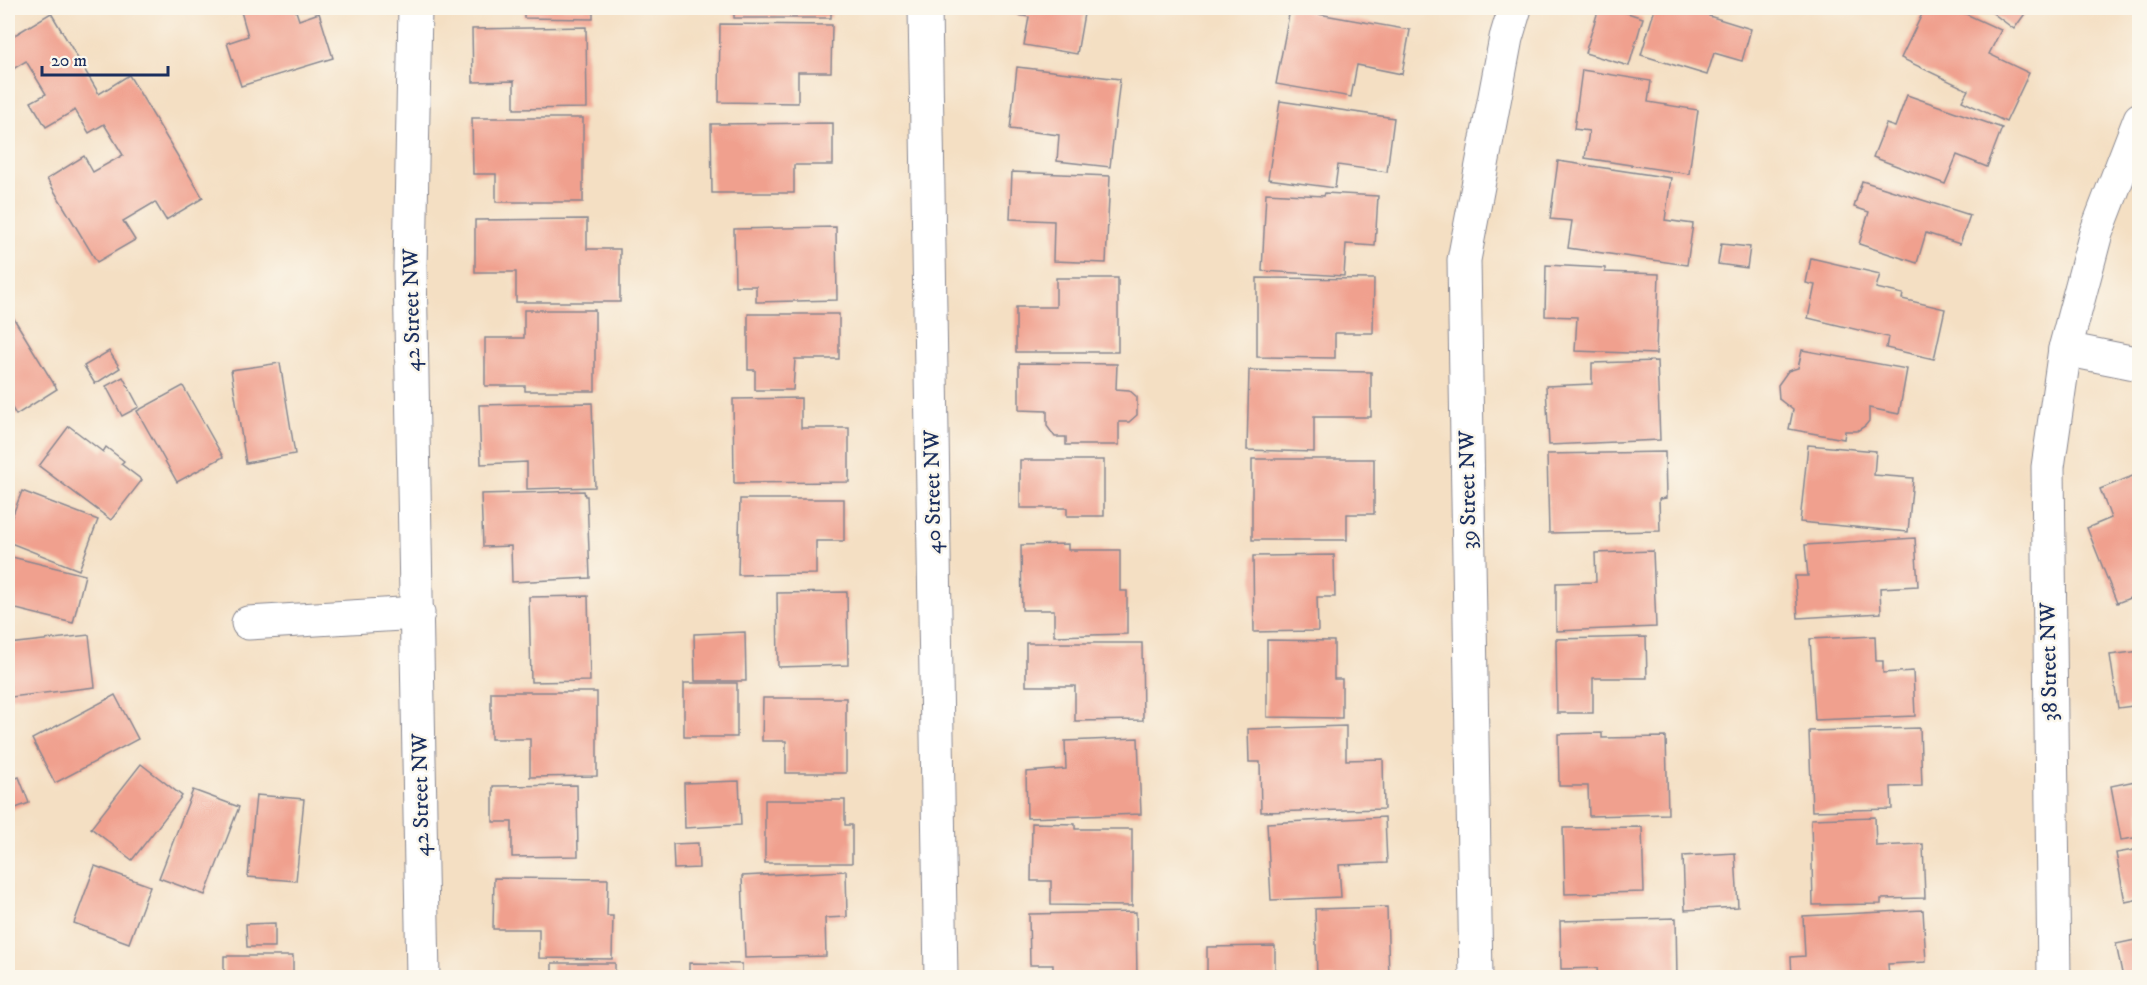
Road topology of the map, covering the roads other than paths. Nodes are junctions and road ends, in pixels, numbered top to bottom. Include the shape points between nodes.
1 (415, 8) edge
2 (925, 8) edge
3 (1515, 8) edge
4 (2139, 119) edge
5 (2065, 349) junction
6 (2139, 364) edge
7 (418, 613) junction
8 (248, 623) dead end
9 (423, 978) edge
10 (941, 978) edge
11 (1476, 978) edge
12 (2054, 978) edge

1 - 7 street, 42 Street NW via 410,267
2 - 10 street, 40 Street NW
3 - 11 street, 39 Street NW via 1464,260
4 - 5 street, 38 Street NW via 2096,233
5 - 6 street
5 - 12 street, 38 Street NW via 2048,467
7 - 8 street
7 - 9 street, 42 Street NW

